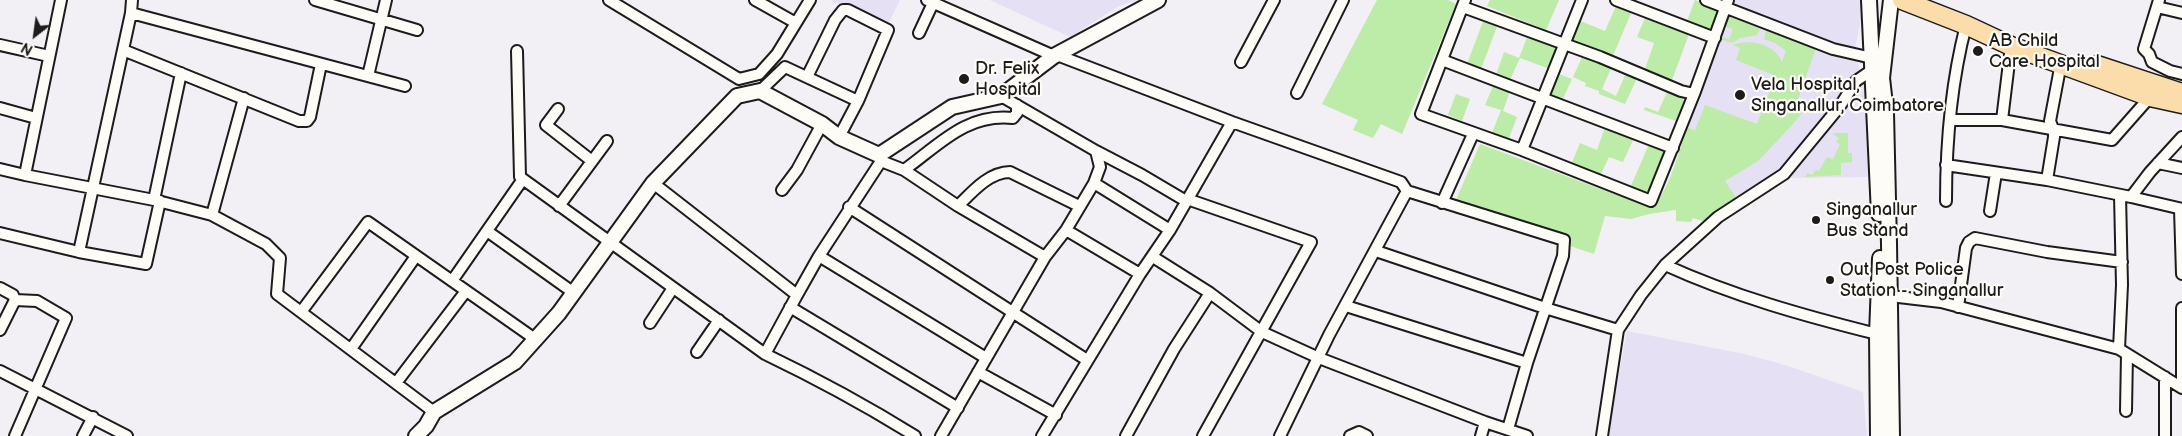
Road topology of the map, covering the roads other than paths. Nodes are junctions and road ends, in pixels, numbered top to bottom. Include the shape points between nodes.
1 (61, 0) edge
2 (132, 0) edge
3 (315, 0) edge
4 (386, 0) edge
5 (609, 0) edge
6 (755, 0) edge
7 (810, 0) edge
8 (1158, 0) edge
9 (1274, 0) edge
10 (1343, 0) edge
11 (1582, 0) edge
12 (1616, 0) edge
13 (1706, 0) edge
14 (1869, 0) edge
15 (1891, 0) edge
16 (1902, 0) edge
17 (1928, 0) edge
18 (930, 1) edge
19 (1464, 3) edge
20 (2158, 3) edge
21 (1726, 4) edge
22 (131, 13) junction
23 (2182, 13) edge
24 (382, 19) junction
25 (796, 23) junction
26 (1966, 25) junction
27 (417, 30) dead end
28 (919, 33) dead end
29 (1715, 38) junction
30 (0, 45) edge
31 (1563, 45) junction
32 (2011, 46) junction
33 (123, 50) junction
34 (517, 51) dead end
35 (49, 56) junction
36 (1056, 56) junction
37 (1442, 60) junction
38 (1241, 62) dead end
39 (2061, 63) junction
40 (321, 64) junction
41 (1872, 64) junction
42 (2170, 71) junction
43 (181, 73) junction
44 (2182, 74) edge
45 (368, 76) junction
46 (807, 77) junction
47 (405, 86) dead end
48 (760, 91) junction
49 (2157, 92) junction
50 (1297, 93) dead end
51 (2182, 93) edge
52 (1694, 94) junction
53 (1001, 96) junction
54 (244, 98) junction
55 (1543, 99) junction
56 (858, 101) junction
57 (2182, 104) edge
58 (1017, 105) junction
59 (0, 108) edge
60 (558, 110) dead end
61 (36, 118) junction
62 (1950, 120) junction
63 (2002, 120) junction
64 (1232, 122) junction
65 (822, 124) junction
66 (2054, 131) junction
67 (1473, 134) junction
68 (839, 137) junction
69 (2182, 137) edge
70 (607, 141) dead end
71 (1673, 148) junction
72 (1522, 150) junction
73 (1096, 152) junction
74 (592, 161) junction
75 (2158, 163) junction
76 (1946, 165) junction
77 (0, 168) edge
78 (2182, 168) edge
79 (904, 170) junction
80 (1996, 173) junction
81 (24, 174) junction
82 (523, 180) junction
83 (2047, 180) junction
84 (653, 183) junction
85 (1094, 183) junction
86 (94, 188) junction
87 (782, 190) dead end
88 (1408, 191) junction
89 (2120, 195) junction
90 (2131, 197) junction
91 (157, 200) junction
92 (1187, 200) junction
93 (1946, 202) dead end
94 (1442, 203) junction
95 (559, 206) junction
96 (958, 206) junction
97 (1079, 206) junction
98 (849, 207) junction
99 (2181, 209) edge
100 (1990, 211) dead end
101 (212, 214) junction
102 (1066, 230) junction
103 (1170, 230) junction
104 (487, 231) junction
105 (0, 233) edge
106 (610, 243) junction
107 (1376, 251) junction
108 (79, 252) junction
109 (416, 256) junction
110 (818, 256) junction
111 (1044, 257) junction
112 (1153, 257) junction
113 (2122, 262) junction
114 (1665, 265) junction
115 (1140, 274) junction
116 (2182, 274) edge
117 (452, 281) junction
118 (0, 288) edge
119 (673, 288) junction
120 (466, 291) junction
121 (574, 292) junction
122 (1210, 293) junction
123 (797, 295) junction
124 (1890, 296) junction
125 (15, 300) junction
126 (1346, 306) junction
127 (790, 307) junction
128 (1958, 307) junction
129 (1545, 308) junction
130 (2182, 308) edge
131 (301, 312) junction
132 (1013, 312) junction
133 (718, 320) junction
134 (650, 323) dead end
135 (0, 330) edge
136 (1618, 330) junction
137 (1262, 332) junction
138 (1877, 334) junction
139 (535, 339) junction
140 (351, 350) junction
141 (2123, 351) junction
142 (696, 352) dead end
143 (765, 354) junction
144 (986, 358) junction
145 (1320, 358) junction
146 (1087, 360) junction
147 (1527, 363) junction
148 (0, 371) edge
149 (978, 372) junction
150 (2165, 378) junction
151 (396, 383) junction
152 (2182, 387) edge
153 (36, 390) junction
154 (958, 408) junction
155 (2126, 411) dead end
156 (434, 412) junction
157 (1056, 415) junction
158 (92, 417) junction
159 (1485, 422) junction
160 (1508, 429) junction
161 (946, 435) edge
162 (15, 436) edge
163 (83, 436) edge
164 (127, 436) edge
165 (416, 436) edge
166 (915, 436) edge
167 (1042, 436) edge
168 (1126, 436) edge
169 (1203, 436) edge
170 (1280, 436) edge
171 (1350, 436) edge
172 (1367, 436) edge
173 (1481, 436) edge
174 (1527, 436) edge
175 (1602, 436) edge
176 (1878, 436) edge
177 (1892, 436) edge
178 (2165, 436) edge

1 - 35 street
2 - 22 street
3 - 24 street
4 - 24 street
5 - 25 street via 739,79 759,74 778,54
6 - 25 street
7 - 25 street
8 - 36 street
9 - 38 street
10 - 50 street
11 - 31 street
12 - 29 street
13 - 21 street
14 - 41 street
15 - 124 street via 1882,78
16 - 26 highway
17 - 49 highway
18 - 28 street
18 - 36 street
19 - 31 street
19 - 37 street
20 - 23 street
20 - 42 street via 2144,49 2152,62
21 - 29 street
21 - 41 street
22 - 33 street
22 - 40 street
24 - 27 street
24 - 45 street
26 - 32 highway
26 - 62 street via 1956,63
29 - 52 street
30 - 35 street
31 - 52 street
31 - 55 street
32 - 39 highway
32 - 63 street
33 - 43 street
33 - 86 street
34 - 82 street via 520,177
35 - 61 street
36 - 53 street
36 - 64 street
37 - 55 street
37 - 67 street via 1421,114
39 - 49 highway
39 - 66 street via 2050,121
40 - 45 street
40 - 54 street via 307,121 299,121
41 - 114 street via 1784,174 1718,217
41 - 138 street via 1880,232
42 - 44 street
42 - 49 street
43 - 54 street
43 - 91 street
45 - 47 street
46 - 48 street via 785,67
46 - 56 street
46 - 56 street via 843,10 884,26 888,34
48 - 65 street
48 - 84 street via 737,96
49 - 51 highway
49 - 57 highway
49 - 66 street via 2112,140
52 - 71 street
53 - 58 street
53 - 68 street via 952,107 879,156
54 - 101 street
55 - 71 street
55 - 72 street
56 - 68 street
58 - 73 street
58 - 79 street via 1018,113 1013,118 999,116 967,124
59 - 61 street
60 - 74 street via 546,125
61 - 81 street
62 - 63 street
62 - 76 street
63 - 66 street
64 - 88 street via 1401,182
64 - 92 street
65 - 68 street
65 - 87 street via 798,170
66 - 83 street
67 - 72 street
67 - 94 street
69 - 75 street
70 - 74 street
71 - 72 street via 1651,201
73 - 85 street via 1100,167
73 - 92 street
74 - 95 street
75 - 78 street
75 - 90 street
76 - 80 street
76 - 93 street
77 - 81 street
79 - 96 street
79 - 98 street via 881,161
80 - 83 street
80 - 100 street
81 - 86 street
82 - 95 street
82 - 104 street
83 - 89 street
84 - 106 street
84 - 123 street
85 - 97 street
85 - 103 street
86 - 91 street
86 - 108 street
88 - 94 street
88 - 107 street
89 - 90 street
89 - 113 street
90 - 99 street
91 - 101 street
91 - 108 street via 146,264
92 - 103 street
92 - 137 street via 1311,242
94 - 129 street via 1564,240 1563,256
95 - 106 street
96 - 97 street via 988,180 1002,172 1010,172
96 - 111 street
97 - 102 street
98 - 110 street
98 - 132 street
99 - 116 street
101 - 131 street via 266,244 280,258 277,294
102 - 111 street
102 - 115 street
103 - 112 street
104 - 117 street
104 - 121 street
105 - 108 street
106 - 119 street
106 - 121 street
107 - 126 street
107 - 129 street
109 - 117 street
109 - 131 street via 368,222
109 - 140 street
110 - 123 street
110 - 144 street
111 - 132 street
112 - 115 street
112 - 122 street
113 - 128 street via 1975,238 1966,248
113 - 141 street
114 - 136 street
114 - 138 street via 1703,282
115 - 146 street
117 - 120 street
118 - 125 street via 13,295
119 - 133 street
119 - 134 street
120 - 139 street
120 - 151 street
121 - 139 street
122 - 137 street
122 - 168 street via 1174,349
123 - 127 street
124 - 128 street
124 - 177 street
125 - 135 street
125 - 153 street via 37,301 66,318
126 - 145 street
126 - 147 street
127 - 143 street
127 - 154 street
128 - 141 street
129 - 136 street
129 - 147 street
130 - 152 street
131 - 140 street
132 - 144 street
132 - 146 street
133 - 142 street
133 - 143 street
136 - 175 street
137 - 145 street
137 - 169 street
138 - 176 street
139 - 156 street via 515,362
140 - 151 street
141 - 150 street
141 - 155 street
143 - 166 street via 861,403
144 - 149 street
145 - 159 street
145 - 170 street
146 - 157 street
147 - 160 street
148 - 153 street
149 - 154 street
149 - 157 street
150 - 152 street
150 - 178 street
151 - 156 street
153 - 158 street
153 - 162 street
154 - 161 street
156 - 165 street
157 - 167 street
158 - 163 street
158 - 164 street
159 - 160 street
159 - 173 street
160 - 174 street
171 - 172 street via 1359,432

